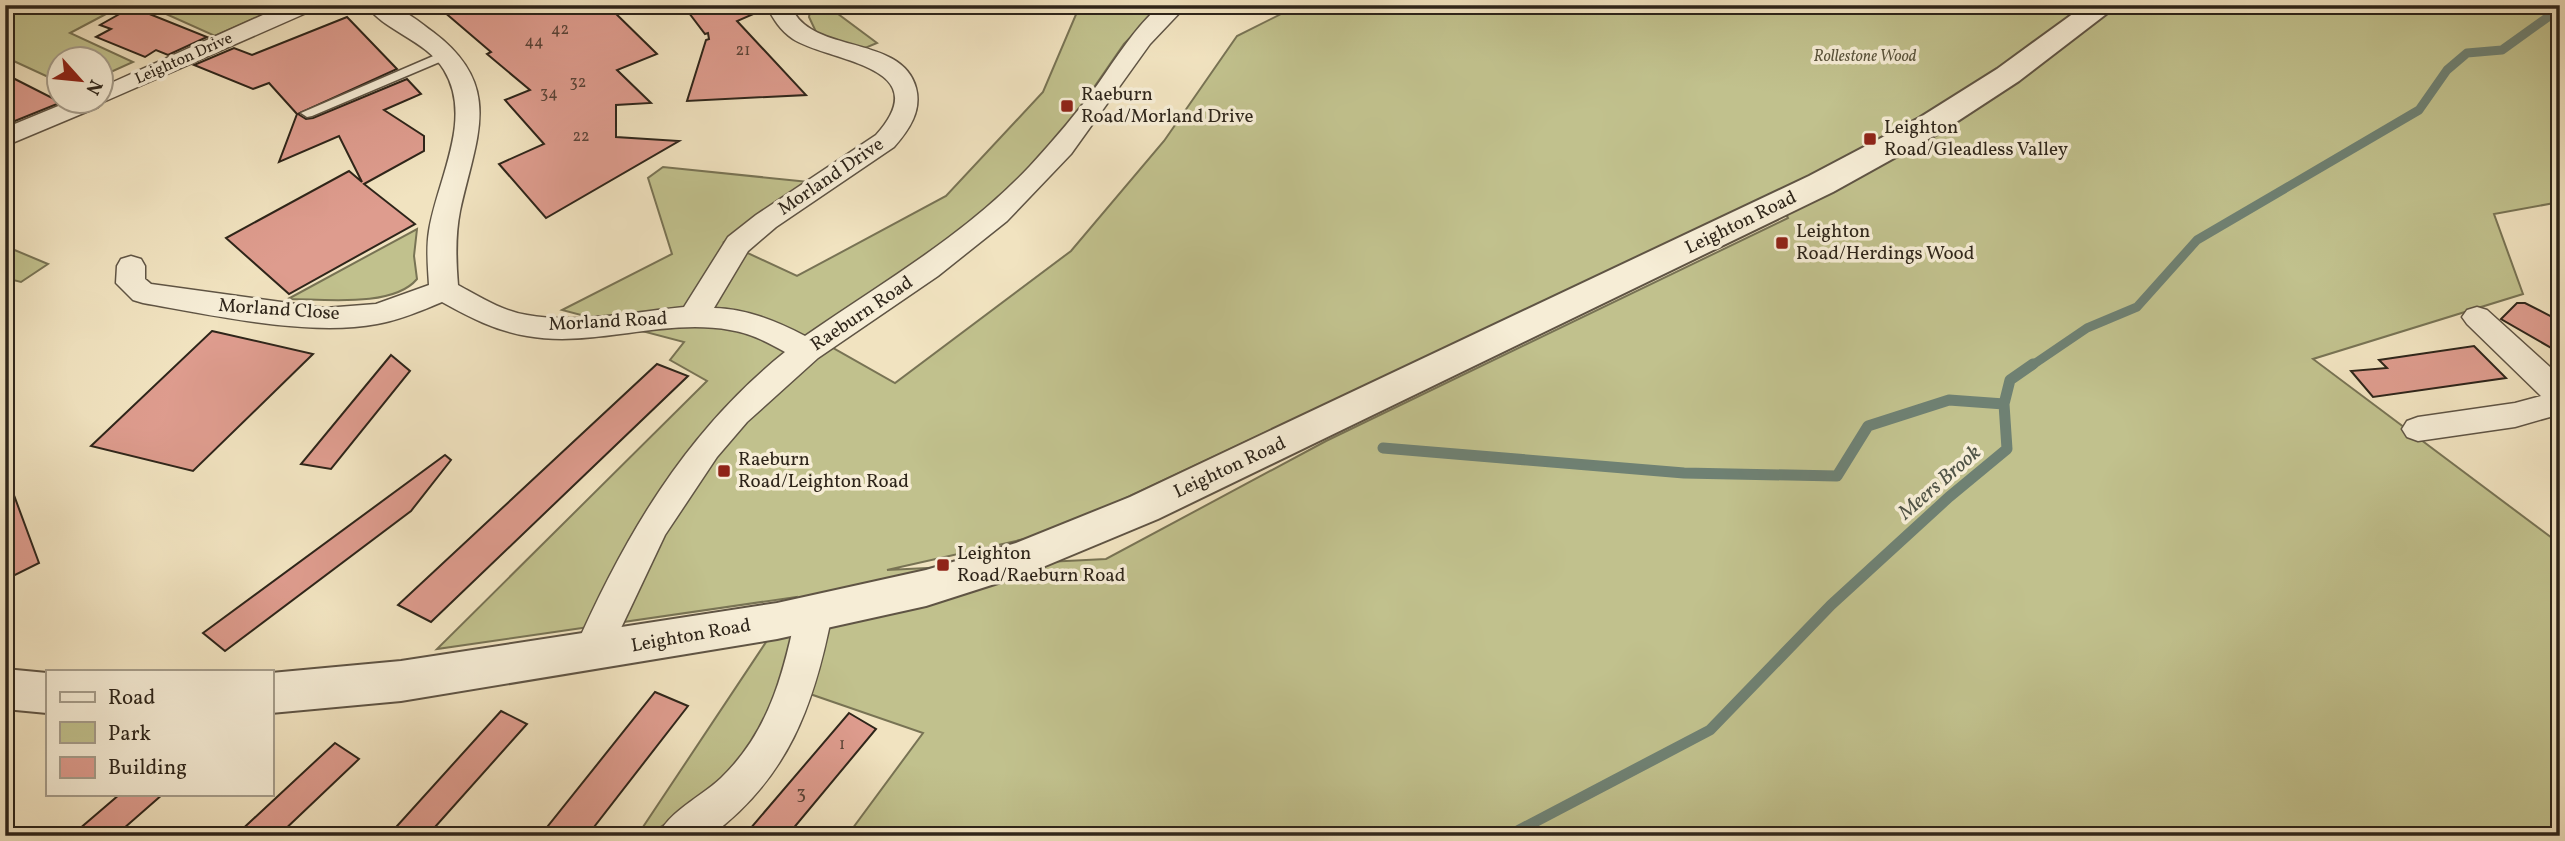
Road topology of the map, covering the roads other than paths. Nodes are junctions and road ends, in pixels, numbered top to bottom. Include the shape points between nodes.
1 (305, 5) edge
2 (378, 5) edge
3 (778, 5) edge
4 (1175, 5) edge
5 (2104, 5) edge
6 (445, 55) junction
7 (116, 90) edge
8 (307, 113) dead end
9 (56, 116) edge
10 (5, 138) edge
11 (131, 266) dead end
12 (444, 289) junction
13 (693, 317) junction
14 (2477, 317) dead end
15 (807, 351) junction
16 (2560, 395) edge
17 (2560, 408) edge
18 (2418, 429) dead end
19 (814, 614) junction
20 (591, 653) junction
21 (5, 689) edge
22 (46, 693) edge
23 (273, 693) edge
24 (678, 836) edge

1 - 7 street, Leighton Drive
2 - 6 street
3 - 13 street, Morland Drive via 791,29 818,43 878,61 897,73 906,86 906,104 899,125 885,141 737,244
4 - 15 street, Raeburn Road via 1142,37 1058,154 996,215 910,282
5 - 19 street, Leighton Road via 1930,125 1821,184 1225,470 1026,557 926,588
6 - 8 lane
6 - 12 street via 464,83 468,129 442,232
9 - 10 street
11 - 12 street, Morland Close via 130,283 143,293 325,318 376,314
12 - 13 street, Morland Road via 485,313 527,326 573,328
13 - 15 street, Morland Road via 730,319 767,329
14 - 16 street
15 - 20 street, Raeburn Road via 762,385 717,430 681,480 618,589
17 - 18 street via 2550,405 2515,415
19 - 20 street, Leighton Road
19 - 24 street via 804,671 782,730 737,791
20 - 23 street, Leighton Road via 401,681
21 - 22 street

